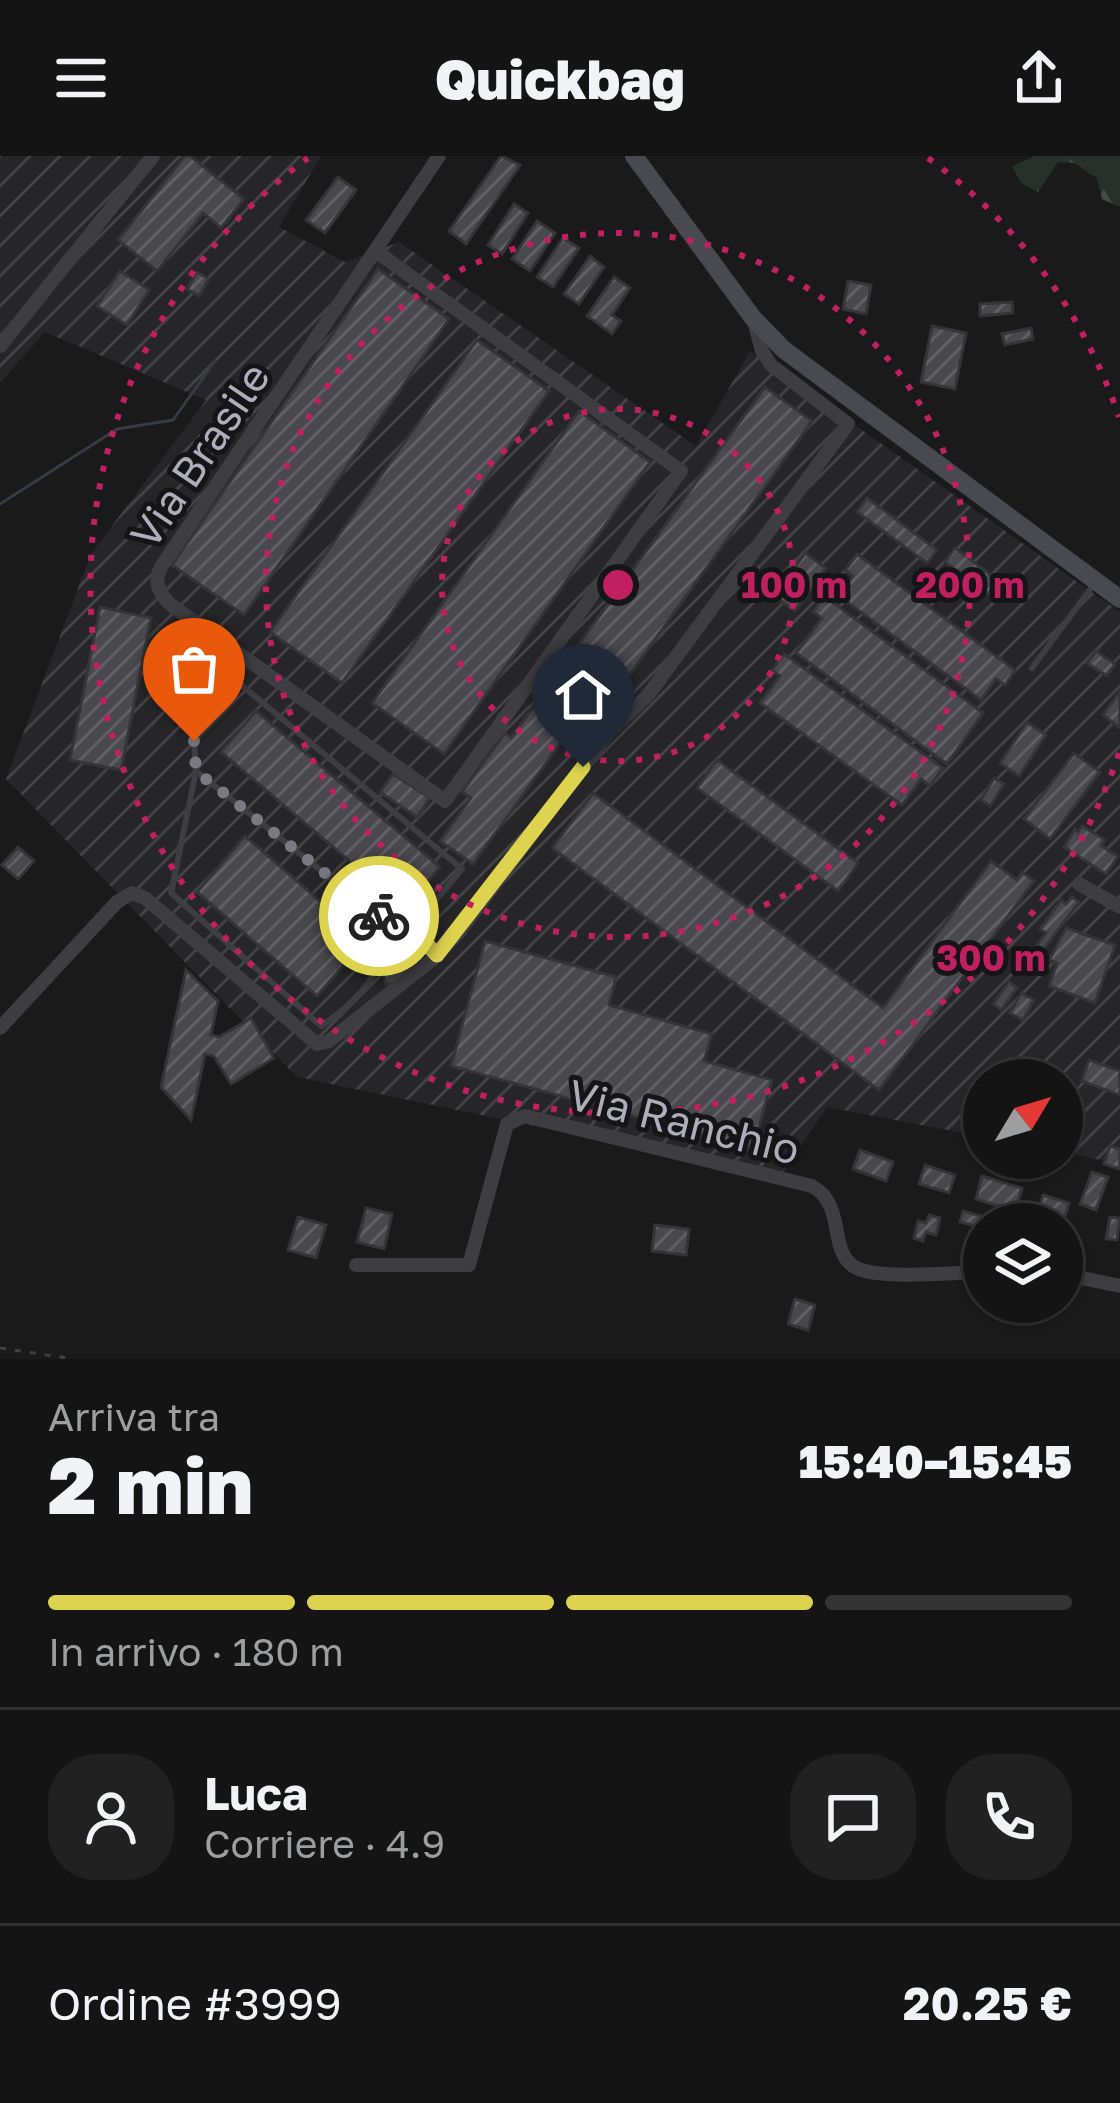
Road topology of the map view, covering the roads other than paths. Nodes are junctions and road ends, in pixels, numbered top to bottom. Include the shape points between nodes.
1 (153, 156) edge
2 (439, 156) edge
3 (634, 156) edge
4 (377, 252) junction
5 (753, 318) junction
6 (0, 346) edge
7 (1096, 581) junction
8 (1120, 599) edge
9 (1032, 668) dead end
10 (196, 771) junction
11 (1079, 884) dead end
12 (1120, 907) edge
13 (387, 923) junction
14 (437, 955) junction
15 (0, 1028) edge
16 (356, 1265) dead end
17 (963, 1272) edge
18 (1083, 1278) edge
19 (1120, 1286) edge

1 - 6 street
2 - 4 street, Via Brasile
3 - 5 main road
4 - 4 street, Via Brasile via 160,567 156,584 171,604 445,801 682,471
5 - 7 main road via 794,358
5 - 14 street via 771,365 848,424 648,695 608,734
7 - 8 main road
7 - 9 lane
10 - 13 lane
10 - 13 lane via 171,892 321,1025 371,984
10 - 13 lane via 194,741 227,673 462,869 421,917
11 - 12 street
13 - 14 lane via 417,934
14 - 15 street via 316,1044 132,893
16 - 17 street, Via Ranchio via 469,1265 507,1124 525,1116 812,1186 831,1204 846,1258 863,1270
18 - 19 street

